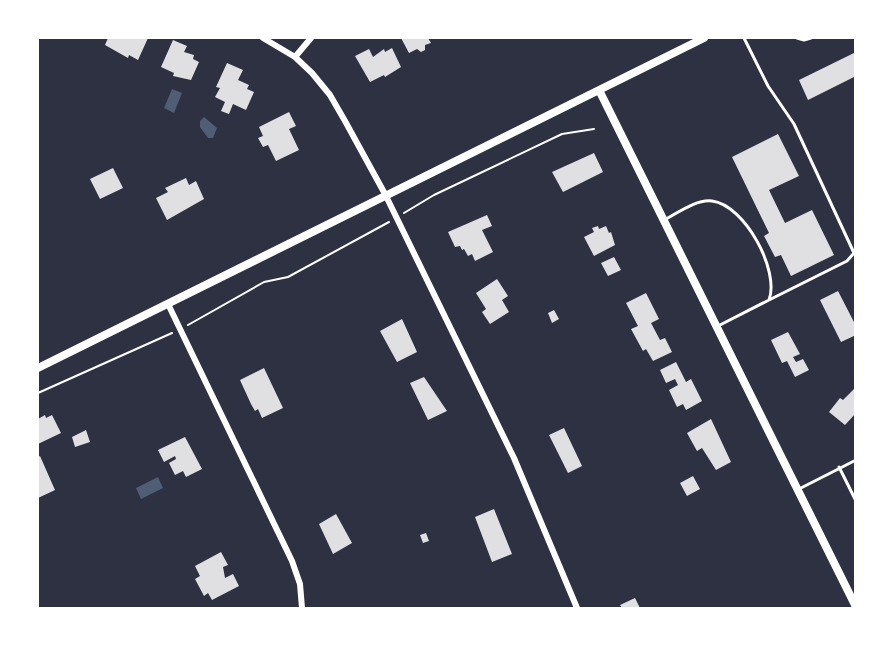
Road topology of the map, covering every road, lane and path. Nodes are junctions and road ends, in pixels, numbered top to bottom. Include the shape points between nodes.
1 (263, 38) edge
2 (311, 38) edge
3 (704, 38) edge
4 (744, 38) edge
5 (796, 38) edge
6 (811, 38) edge
7 (295, 57) junction
8 (599, 90) junction
9 (594, 129) dead end
10 (385, 194) junction
11 (396, 218) junction
12 (664, 220) junction
13 (769, 300) junction
14 (168, 304) junction
15 (717, 327) junction
16 (180, 329) junction
17 (38, 368) edge
18 (38, 393) edge
19 (855, 460) edge
20 (839, 467) junction
21 (798, 490) junction
22 (855, 501) edge
23 (855, 607) edge
24 (302, 609) edge
25 (577, 609) edge

1 - 7 street
2 - 7 street
3 - 8 street
4 - 13 lane via 768,86 794,124 854,253 847,261
5 - 6 lane
7 - 10 street via 330,95
8 - 10 street
8 - 12 street
9 - 11 path via 562,134
10 - 11 street
10 - 14 street
11 - 16 path via 288,277 264,282
11 - 25 street via 514,458
12 - 13 lane via 710,200 733,210 766,260 773,282
12 - 15 street
13 - 15 lane
14 - 16 street
14 - 17 street
15 - 21 street
16 - 18 path
16 - 24 street via 292,561 300,584
19 - 20 lane
20 - 21 lane
20 - 22 lane
21 - 23 street

